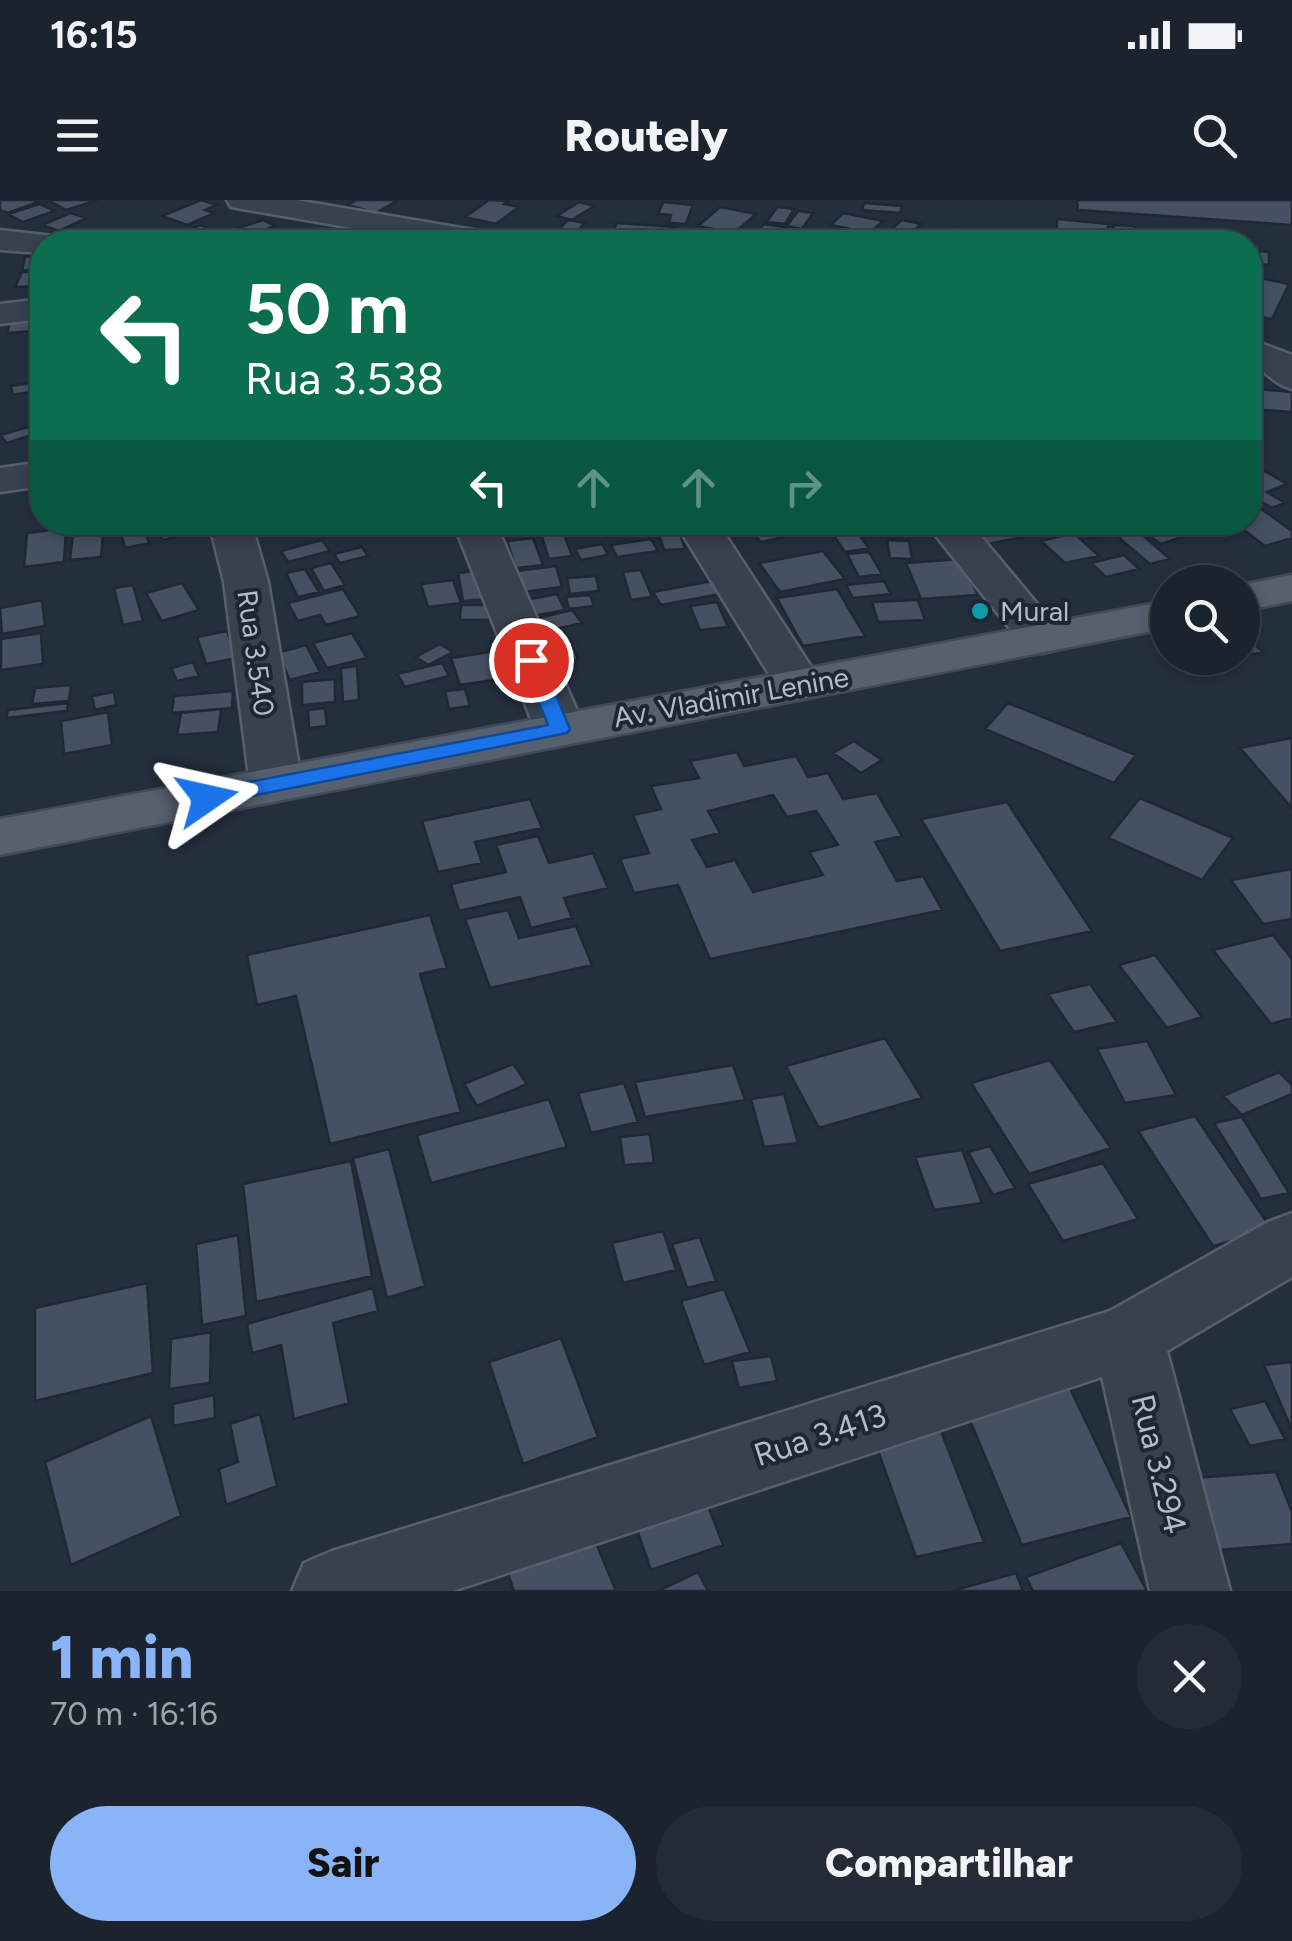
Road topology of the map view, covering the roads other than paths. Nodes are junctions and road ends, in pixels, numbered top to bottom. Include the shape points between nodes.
1 (242, 200) edge
2 (393, 228) junction
3 (385, 230) edge
4 (406, 230) edge
5 (0, 240) edge
6 (30, 242) edge
7 (30, 310) edge
8 (0, 314) edge
9 (1262, 355) edge
10 (1262, 380) edge
11 (1292, 381) edge
12 (30, 476) edge
13 (0, 480) edge
14 (233, 535) edge
15 (479, 535) edge
16 (704, 535) edge
17 (957, 535) edge
18 (1292, 588) edge
19 (1260, 594) edge
20 (1150, 618) edge
21 (1042, 640) junction
22 (798, 685) junction
23 (560, 729) junction
24 (276, 784) junction
25 (0, 837) edge
26 (1292, 1242) edge
27 (1128, 1337) junction
28 (332, 1591) edge
29 (1190, 1591) edge

1 - 2 street
2 - 3 street
2 - 4 street
5 - 6 street
7 - 8 street
9 - 11 street via 1279,363
10 - 11 street
12 - 13 street
14 - 24 street, Rua 3.540
15 - 23 street
16 - 22 street
17 - 21 street
18 - 19 main road
20 - 21 main road, Av. Vladimir Lenine
21 - 22 main road, Av. Vladimir Lenine
22 - 23 main road, Av. Vladimir Lenine
23 - 24 main road, Av. Vladimir Lenine
24 - 25 main road, Av. Vladimir Lenine
26 - 27 street, Rua 3.413
27 - 28 street, Rua 3.413
27 - 29 street, Rua 3.294

